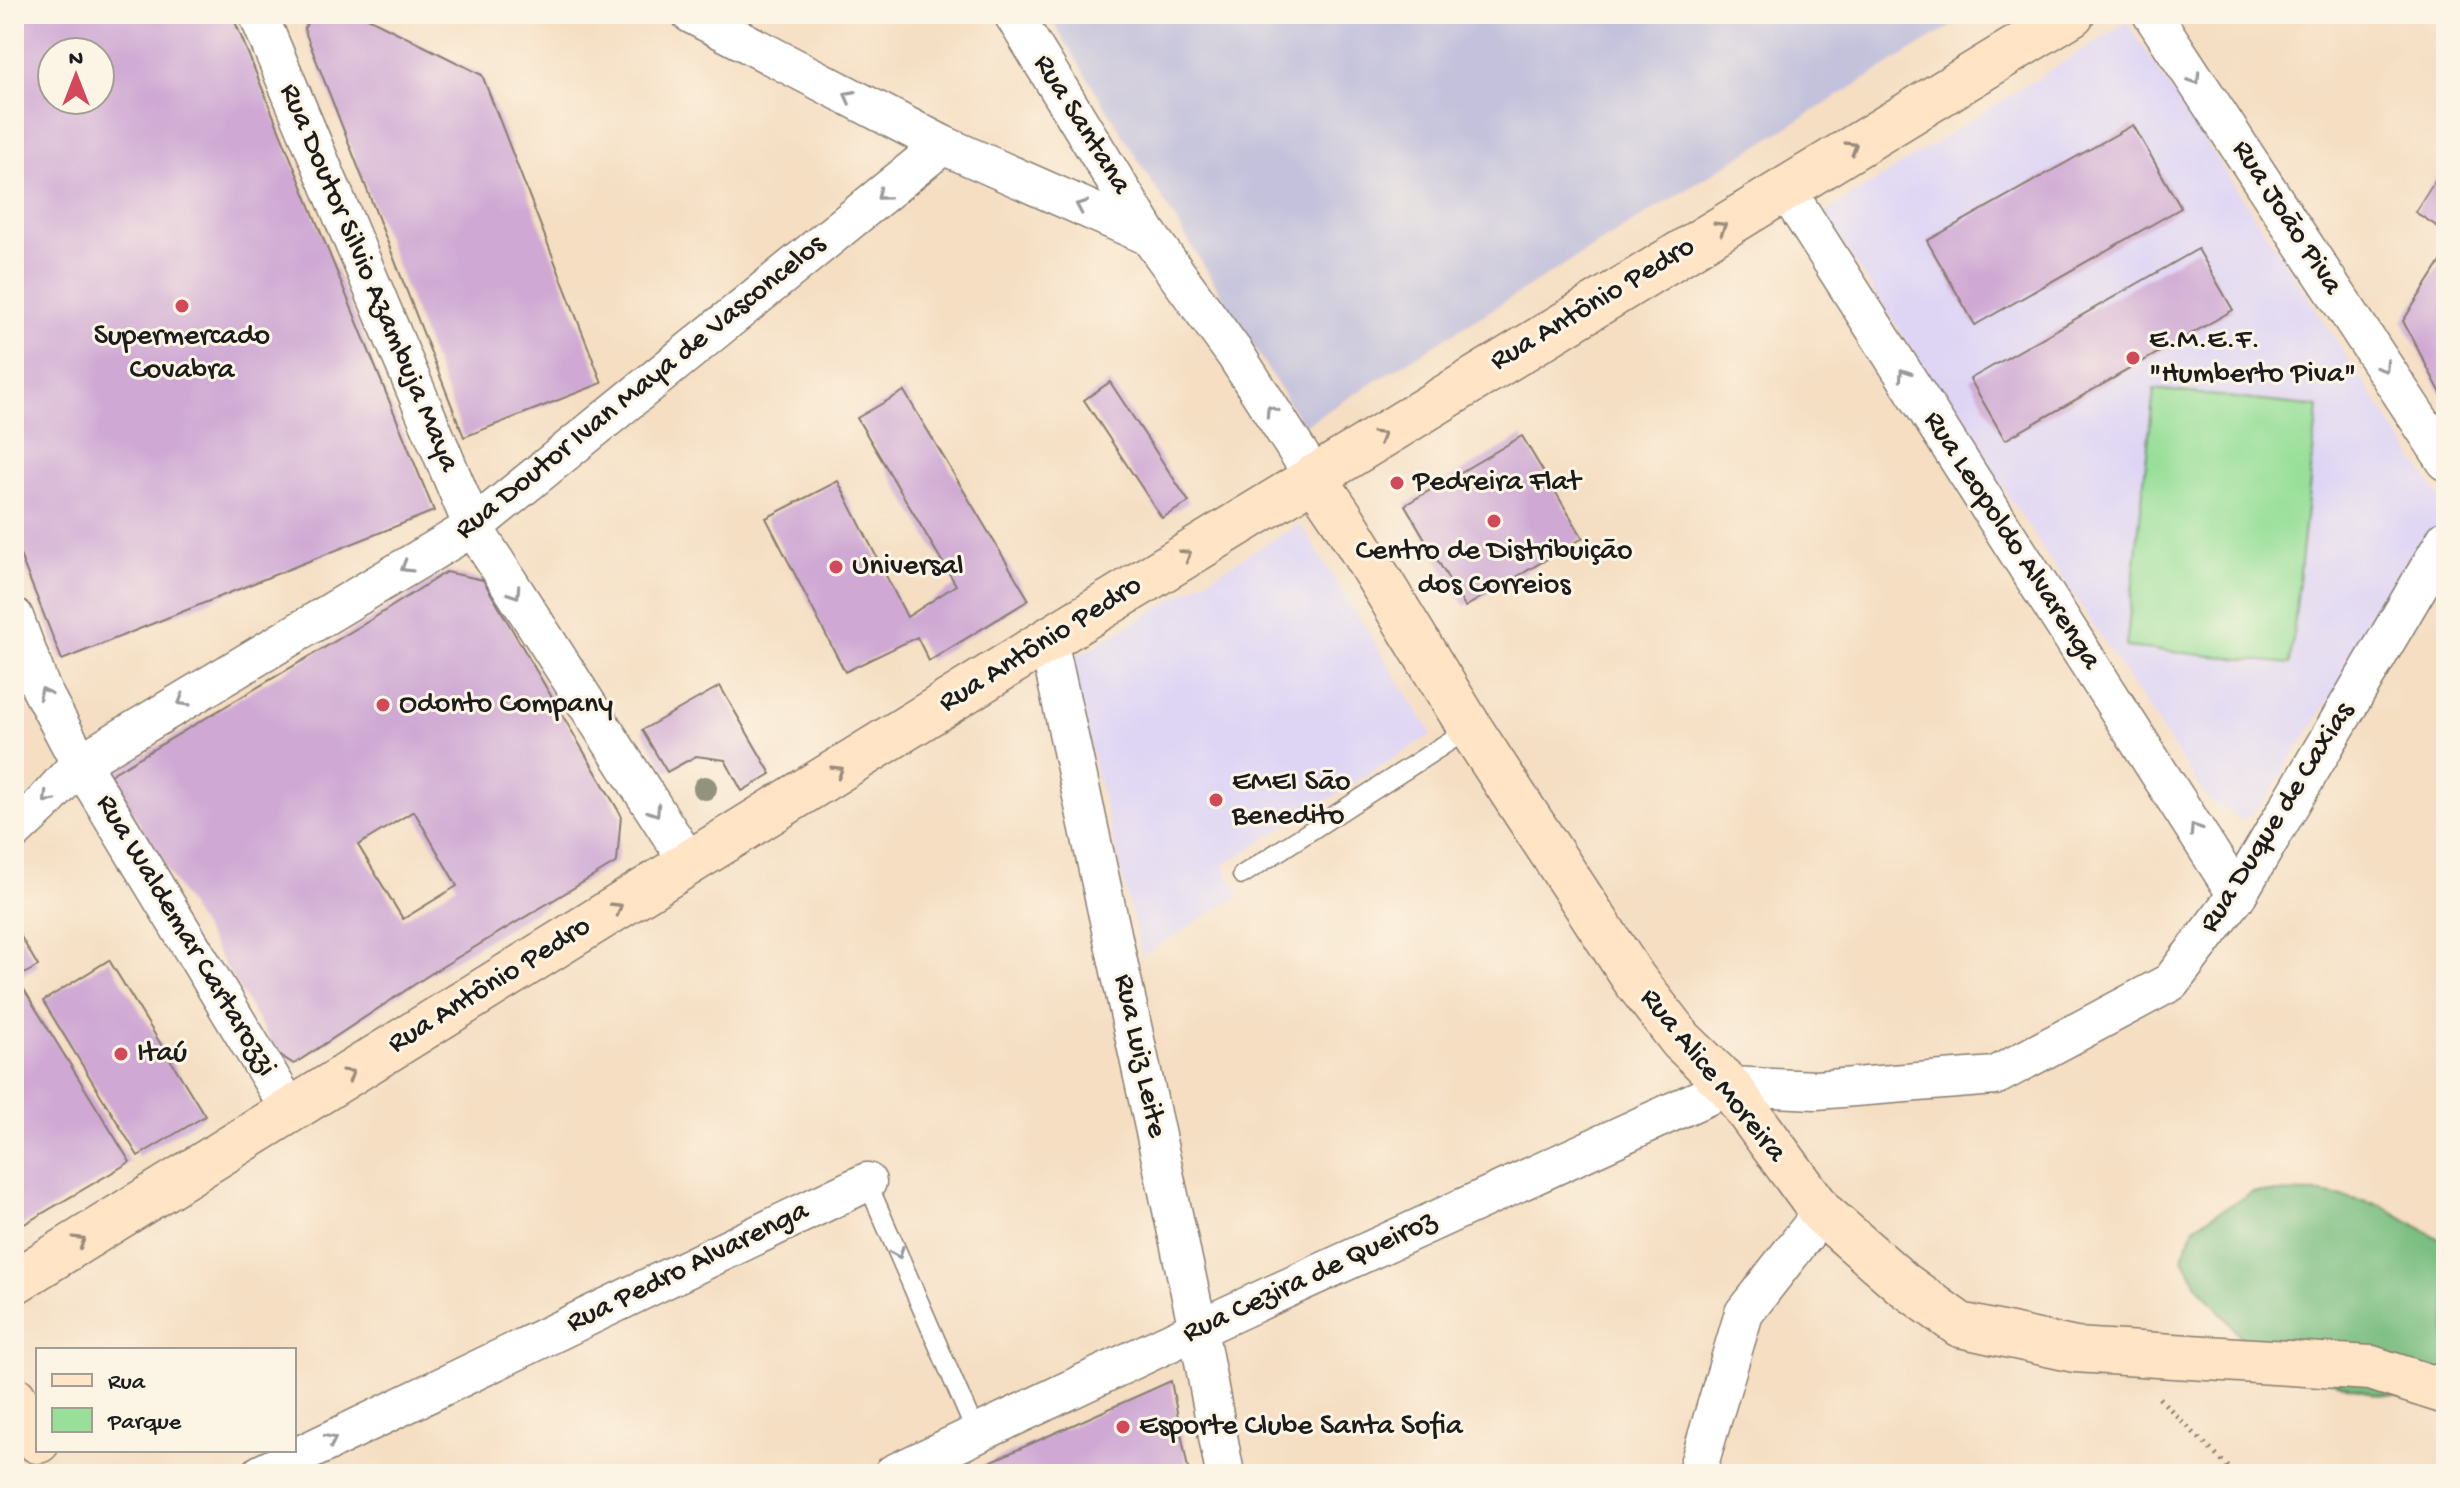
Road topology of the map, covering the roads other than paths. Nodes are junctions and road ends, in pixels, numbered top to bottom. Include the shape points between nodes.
1 (258, 14) edge
2 (691, 14) edge
3 (1013, 14) edge
4 (2072, 14) edge
5 (2152, 14) edge
6 (943, 145) junction
7 (1785, 188) junction
8 (1149, 236) junction
9 (2446, 461) edge
10 (1314, 477) junction
11 (473, 527) junction
12 (2446, 539) edge
13 (14, 617) edge
14 (1048, 640) junction
15 (1470, 728) junction
16 (80, 763) junction
17 (14, 831) edge
18 (689, 863) junction
19 (1242, 875) dead end
20 (2237, 895) junction
21 (1729, 1086) junction
22 (290, 1110) junction
23 (867, 1182) joint
24 (1822, 1213) junction
25 (14, 1282) edge
26 (1198, 1329) junction
27 (2446, 1392) edge
28 (14, 1398) edge
29 (977, 1435) junction
30 (36, 1437) edge
31 (44, 1452) edge
32 (56, 1474) edge
33 (261, 1474) edge
34 (893, 1474) edge
35 (1225, 1474) edge
36 (1696, 1474) edge

1 - 11 street, Rua Doutor Silvio Azambuja Maya
6 -> 2 street
3 - 8 street, Rua Santana
7 -> 4 main road, Rua Antônio Pedro
5 -> 9 street, Rua João Piva
8 -> 6 street
6 -> 11 street, Rua Doutor Ivan Maya de Vasconcelos
10 -> 7 main road, Rua Antônio Pedro
20 -> 7 street, Rua Leopoldo Alvarenga
10 -> 8 street, Rua Santana via 1235,354
14 -> 10 main road, Rua Antônio Pedro
10 - 15 main road, Rua Alice Moreira
11 -> 16 street, Rua Doutor Ivan Maya de Vasconcelos
11 -> 18 street, Rua Doutor Silvio Azambuja Maya
12 - 20 street, Rua Duque de Caxias
16 -> 13 street, Rua Waldemar Cartarozzi via 41,689
18 -> 14 main road, Rua Antônio Pedro
14 - 26 street, Rua Luiz Leite
15 - 19 lane
15 - 21 main road, Rua Alice Moreira via 1634,979 1681,1040
16 -> 17 street, Rua Doutor Ivan Maya de Vasconcelos
16 - 22 street, Rua Waldemar Cartarozzi
22 -> 18 main road, Rua Antônio Pedro
20 - 21 street, Rua Duque de Caxias via 2171,982 1995,1076 1816,1090
21 - 24 main road, Rua Alice Moreira
21 - 26 street, Rua Cezira de Queiroz
25 -> 22 main road, Rua Antônio Pedro
23 -> 29 lane, Rua Pedro Alvarenga
33 -> 23 street, Rua Pedro Alvarenga
24 - 27 main road, Rua Alice Moreira via 1960,1325 2075,1350 2371,1368
24 - 36 street via 1744,1313
26 - 29 street, Rua Cezira de Queiroz
26 - 35 street, Rua Luiz Leite
28 - 30 main road
29 - 34 street, Rua Cezira de Queiroz
31 - 32 main road

